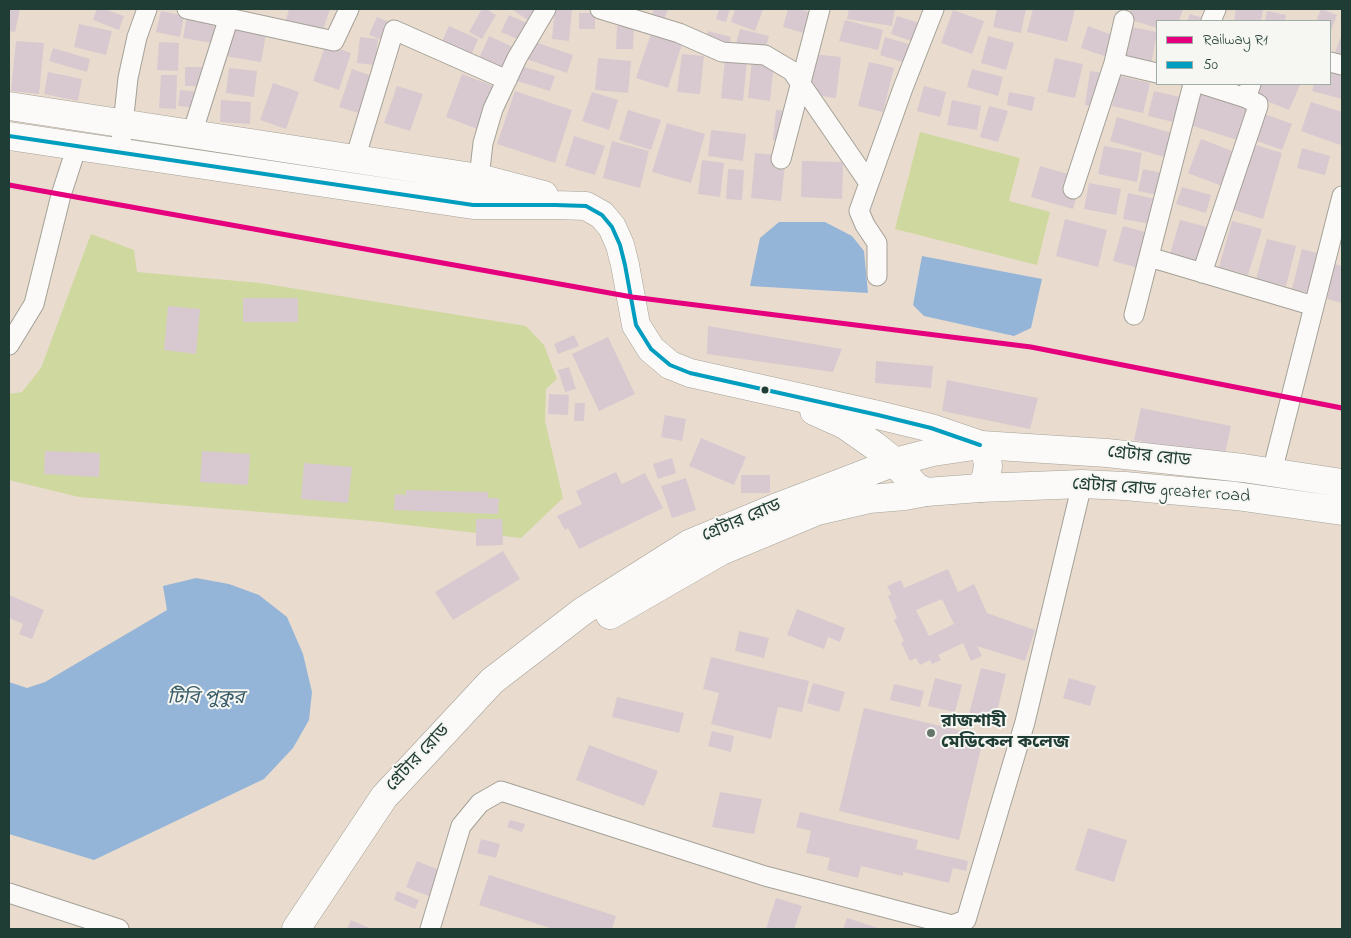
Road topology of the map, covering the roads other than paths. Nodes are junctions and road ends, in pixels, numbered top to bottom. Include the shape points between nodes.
1 (147, 9) edge
2 (187, 9) edge
3 (350, 9) edge
4 (546, 9) edge
5 (600, 9) edge
6 (820, 9) edge
7 (934, 9) edge
8 (229, 17) junction
9 (654, 17) edge
10 (1124, 20) dead end
11 (1114, 63) junction
12 (1156, 73) edge
13 (507, 80) junction
14 (801, 84) junction
15 (1193, 85) edge
16 (1209, 85) edge
17 (1249, 91) edge
18 (9, 106) edge
19 (122, 123) junction
20 (192, 134) junction
21 (9, 136) edge
22 (77, 146) junction
23 (120, 152) junction
24 (356, 159) junction
25 (781, 159) dead end
26 (479, 178) junction
27 (869, 182) junction
28 (1073, 189) dead end
29 (1342, 196) edge
30 (586, 206) junction
31 (1149, 257) junction
32 (1202, 273) junction
33 (877, 276) dead end
34 (1314, 306) junction
35 (1134, 315) dead end
36 (9, 346) edge
37 (763, 388) junction
38 (982, 445) junction
39 (895, 462) junction
40 (1272, 472) junction
41 (1342, 483) edge
42 (1082, 484) junction
43 (980, 488) junction
44 (926, 492) junction
45 (1342, 511) edge
46 (9, 893) edge
47 (952, 927) edge
48 (119, 929) edge
49 (296, 929) edge
50 (317, 929) edge
51 (430, 929) edge

1 - 19 street via 128,78
2 - 8 street
3 - 8 street via 334,41
4 - 13 street
5 - 9 street
6 - 14 street
7 - 27 street
8 - 20 street
9 - 14 street via 679,33 722,52 765,55 792,71
10 - 11 street
11 - 12 street
11 - 28 street
13 - 24 street via 394,30
13 - 26 street via 493,109 483,144
14 - 25 street
14 - 27 street
15 - 31 street
16 - 17 street
17 - 32 street via 1258,106
18 - 19 main road
19 - 20 main road
19 - 23 street
20 - 24 main road
21 - 22 main road
22 - 23 main road
22 - 36 street via 60,195 34,304
23 - 30 main road via 473,204
24 - 26 main road
26 - 30 main road
27 - 33 street via 859,211 877,242
29 - 34 street
30 - 37 main road via 602,215 612,227 625,264 636,325 651,349 670,365 690,373
31 - 32 street
31 - 35 street
32 - 34 street
34 - 40 street
37 - 38 main road via 931,428
37 - 39 main road via 845,425
38 - 39 main road, গ্রেটার রোড via 933,452
38 - 40 main road, গ্রেটার রোড via 1107,453
38 - 43 main road via 988,466
39 - 44 main road via 916,486
39 - 49 main road, গ্রেটার রোড via 689,544 583,611 492,681 384,797
40 - 41 main road, গ্রেটার রোড
42 - 43 main road, গ্রেটার রোড greater road
42 - 45 main road, গ্রেটার রোড greater road via 1236,496
42 - 47 street via 1025,722 966,920
43 - 44 main road, গ্রেটার রোড
44 - 50 main road, গ্রেটার রোড via 869,498 817,511 721,551 602,620 517,683 405,799
46 - 48 street
47 - 51 street via 765,876 500,792 480,803 461,826

